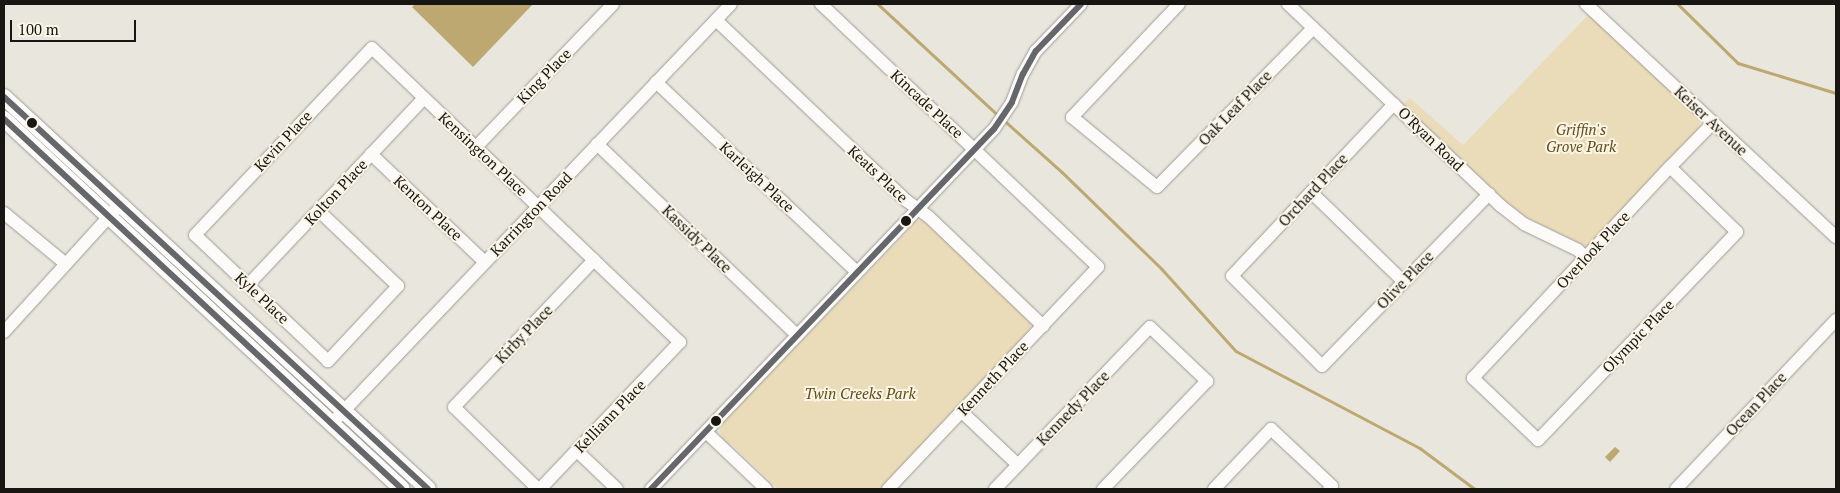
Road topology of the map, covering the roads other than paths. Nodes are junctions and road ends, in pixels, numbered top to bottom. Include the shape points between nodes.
1 (613, 4) edge
2 (731, 4) edge
3 (821, 4) edge
4 (1081, 4) edge
5 (1179, 4) edge
6 (1288, 4) edge
7 (1586, 4) edge
8 (716, 20) junction
9 (1313, 28) junction
10 (372, 48) joint
11 (656, 82) junction
12 (4, 97) edge
13 (424, 98) junction
14 (1394, 104) junction
15 (4, 119) edge
16 (1713, 123) junction
17 (597, 144) junction
18 (476, 147) junction
19 (975, 150) junction
20 (371, 154) junction
21 (1670, 167) junction
22 (1311, 192) junction
23 (1489, 194) junction
24 (539, 206) junction
25 (918, 210) junction
26 (318, 211) junction
27 (4, 213) edge
28 (112, 214) junction
29 (195, 235) joint
30 (1836, 237) edge
31 (1586, 258) junction
32 (594, 260) junction
33 (485, 262) junction
34 (66, 264) junction
35 (1098, 267) joint
36 (857, 272) junction
37 (1404, 282) junction
38 (248, 285) junction
39 (1836, 320) edge
40 (1043, 326) junction
41 (4, 332) edge
42 (797, 335) junction
43 (680, 342) joint
44 (1322, 366) joint
45 (1473, 378) joint
46 (344, 411) junction
47 (962, 412) junction
48 (331, 424) junction
49 (706, 432) junction
50 (577, 451) junction
51 (1018, 465) junction
52 (761, 488) edge
53 (1331, 488) edge
54 (402, 489) edge
55 (428, 489) edge
56 (539, 489) edge
57 (617, 489) edge
58 (651, 489) edge
59 (888, 489) edge
60 (995, 489) edge
61 (1103, 489) edge
62 (1214, 489) edge
63 (1676, 489) edge

1 - 18 street, King Place
2 - 8 street, Karrington Road
3 - 19 street, Kincade Place
4 - 19 street via 1036,51 1012,102
5 - 9 street, Oak Leaf Place via 1072,117 1157,187
6 - 9 street, O'Ryan Road
7 - 16 street, Keiser Avenue
8 - 11 street, Karrington Road
8 - 25 street, Keats Place
9 - 14 street, O'Ryan Road
10 - 13 street, Kensington Place
10 - 29 street, Kevin Place
11 - 17 street, Karrington Road
11 - 36 street, Karleigh Place
12 - 46 main road
13 - 18 street, Kensington Place
13 - 20 street, Kolton Place
14 - 22 street, Orchard Place
14 - 23 street, O'Ryan Road
15 - 28 main road
16 - 21 street, Overlook Place
16 - 30 street, Keiser Avenue
17 - 24 street, Karrington Road
17 - 42 street, Kassidy Place
18 - 24 street, Kensington Place
19 - 25 street
19 - 35 street, Kincade Place
20 - 26 street, Kolton Place
20 - 33 street, Kenton Place
21 - 31 street, Overlook Place
21 - 45 street, Olympic Place via 1738,232 1538,440
22 - 37 street
22 - 44 street, Orchard Place via 1232,276
23 - 31 street, O'Ryan Road via 1524,224 1578,250
23 - 37 street, Olive Place
24 - 32 street, Kensington Place
24 - 33 street, Karrington Road
25 - 36 street
25 - 40 street, Keats Place
26 - 38 street, Kolton Place
26 - 38 street, Kyle Place via 398,286 328,361
27 - 34 street
28 - 34 street
28 - 48 main road
29 - 38 street, Kyle Place
31 - 45 street, Overlook Place
32 - 43 street, Kensington Place
32 - 56 street, Kirby Place via 454,407
33 - 46 street, Karrington Road
34 - 41 street
35 - 40 street, Kenneth Place
36 - 42 street
37 - 44 street, Olive Place
39 - 63 street, Ocean Place
40 - 47 street, Kenneth Place
42 - 49 street
43 - 50 street, Kelliann Place
46 - 48 street, Karrington Road
46 - 55 main road
47 - 51 street
47 - 59 street, Kenneth Place
48 - 54 main road
49 - 52 street
49 - 58 street
50 - 56 street, Kelliann Place
50 - 57 street
51 - 60 street, Kennedy Place
51 - 61 street, Kennedy Place via 1150,327 1207,381
53 - 62 street via 1271,429

